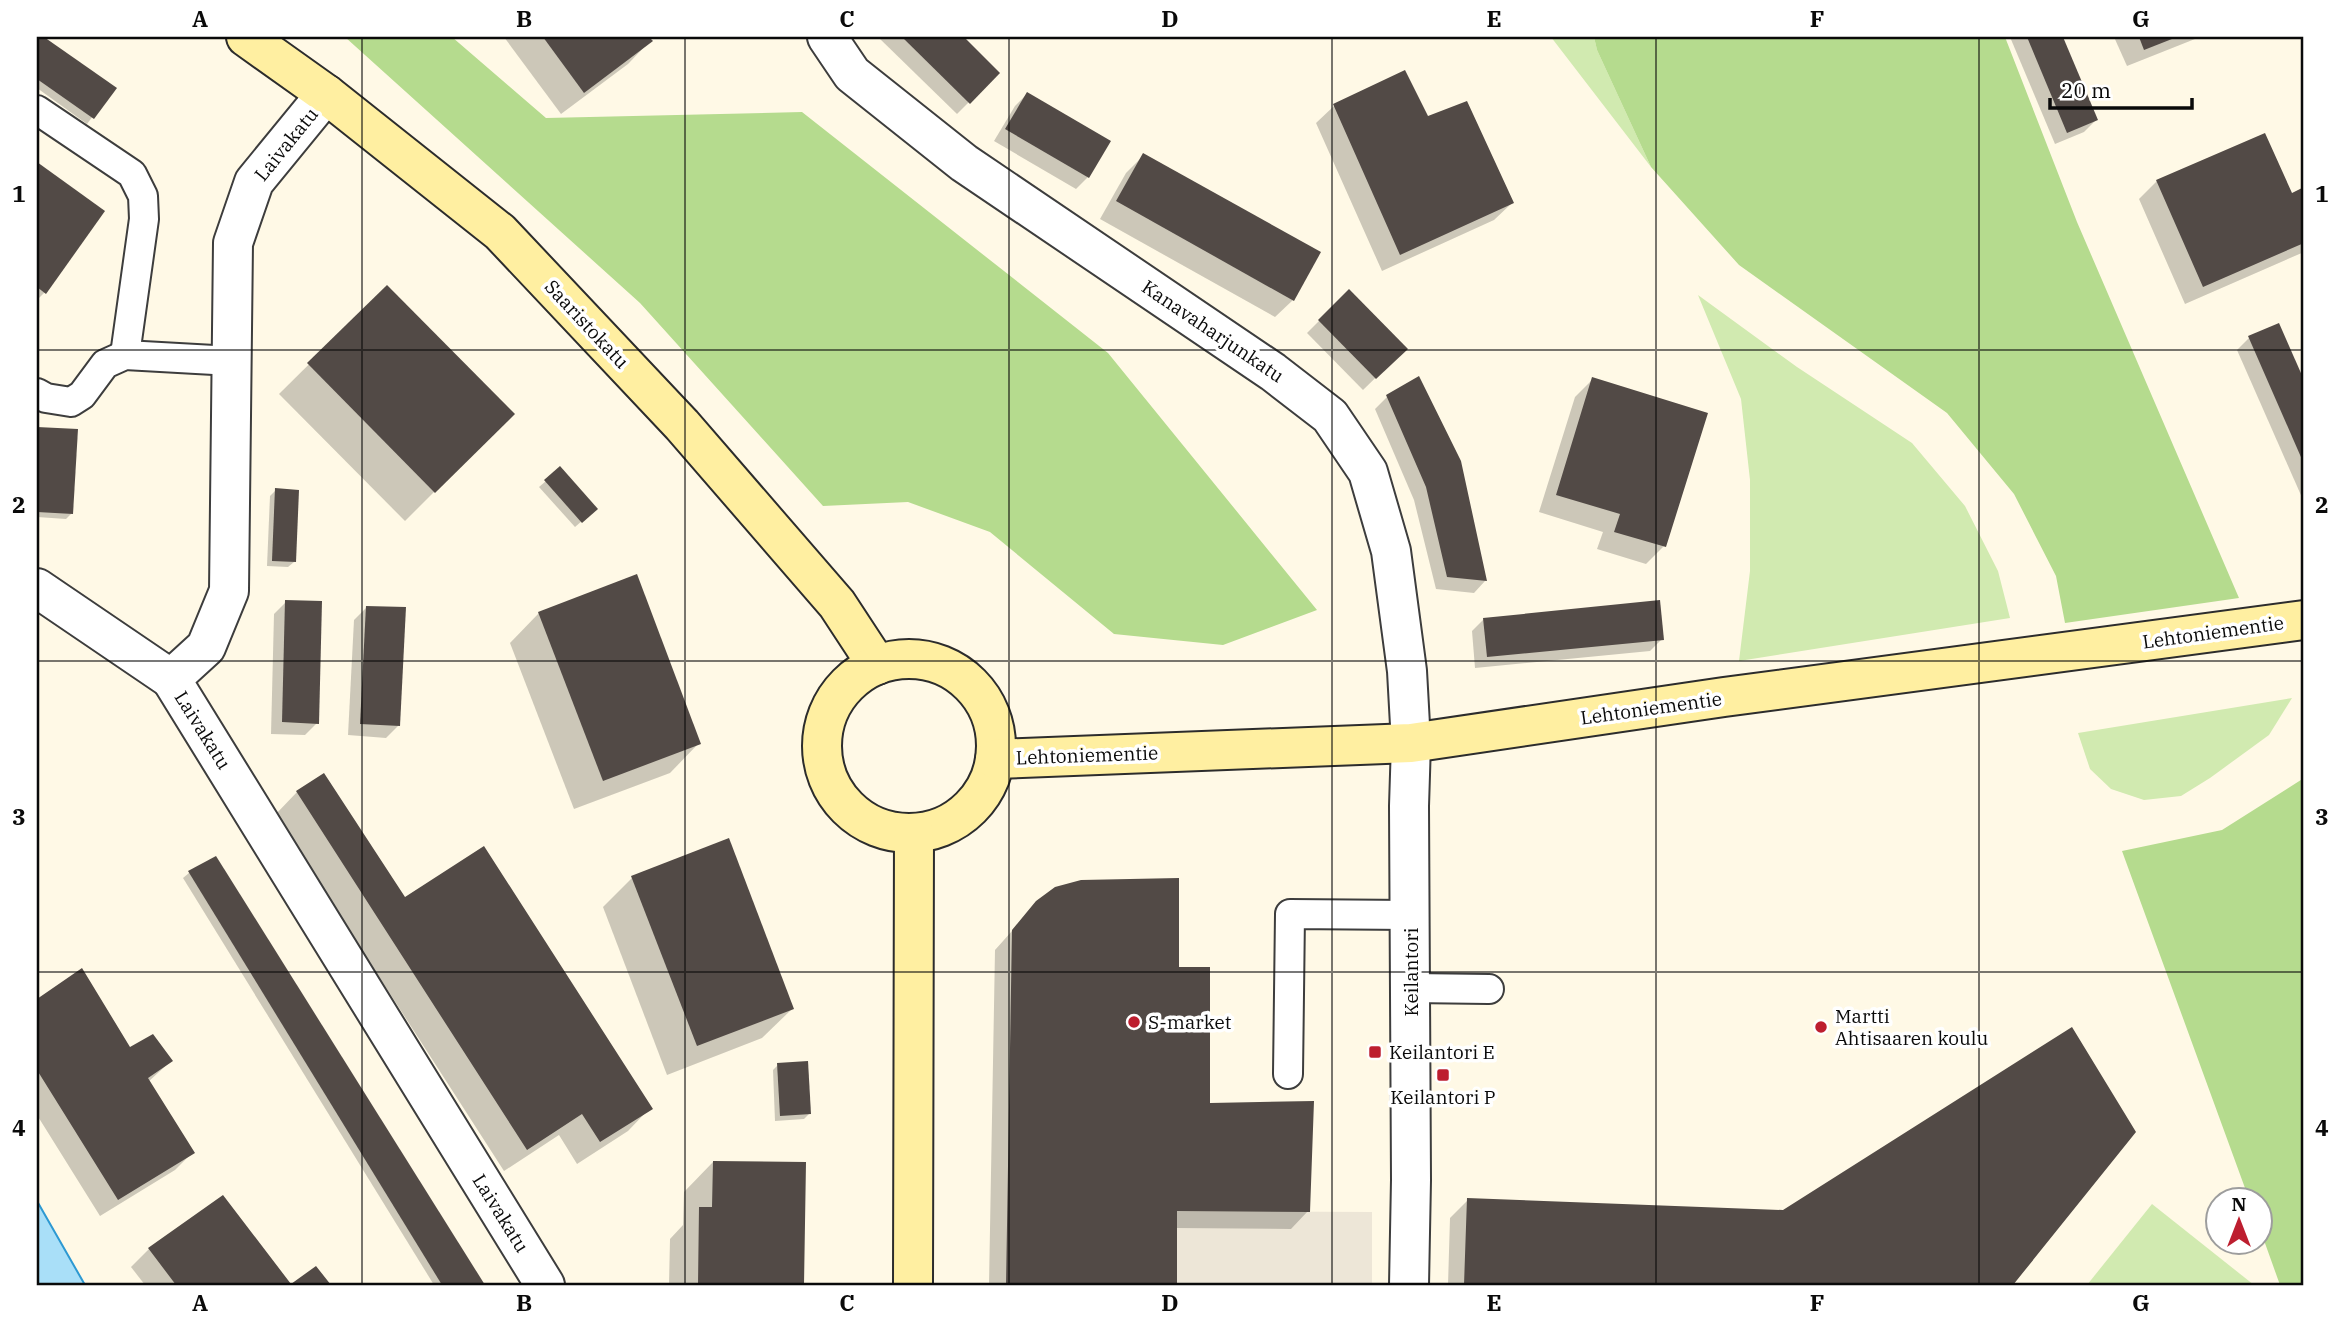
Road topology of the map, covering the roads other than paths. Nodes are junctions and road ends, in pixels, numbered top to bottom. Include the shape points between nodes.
1 (246, 37) edge
2 (827, 37) edge
3 (326, 94) junction
4 (37, 110) edge
5 (125, 355) junction
6 (232, 360) junction
7 (37, 393) edge
8 (37, 588) edge
9 (2304, 620) edge
10 (877, 665) junction
11 (171, 679) junction
12 (1411, 743) junction
13 (995, 759) junction
14 (914, 833) junction
15 (1410, 915) junction
16 (1411, 988) junction
17 (1489, 989) dead end
18 (1288, 1074) dead end
19 (545, 1285) edge
20 (913, 1285) edge
21 (1409, 1285) edge

1 - 3 main road, Saaristokatu
2 - 12 street, Kanavaharjunkatu via 852,74 964,163 1273,372 1330,416 1368,472 1391,551
3 - 6 street, Laivakatu via 254,182 233,243
3 - 10 main road, Saaristokatu via 500,232 692,436 837,604
4 - 5 lane via 132,174 142,196 144,219
5 - 6 lane
5 - 7 lane via 105,364 82,395 71,401
6 - 11 street, Laivakatu via 229,591 206,647
8 - 11 street
9 - 12 main road, Lehtoniementie
10 - 13 main road via 902,659 928,661 952,670 973,686 988,707 995,732
10 - 14 main road via 838,694 821,740 823,765 832,788 866,822
11 - 19 street, Laivakatu
12 - 13 main road, Lehtoniementie
12 - 15 street, Keilantori
13 - 14 main road via 983,791 959,818
14 - 20 main road
15 - 16 street, Keilantori
15 - 18 lane via 1290,914
16 - 17 lane
16 - 21 street, Keilantori

